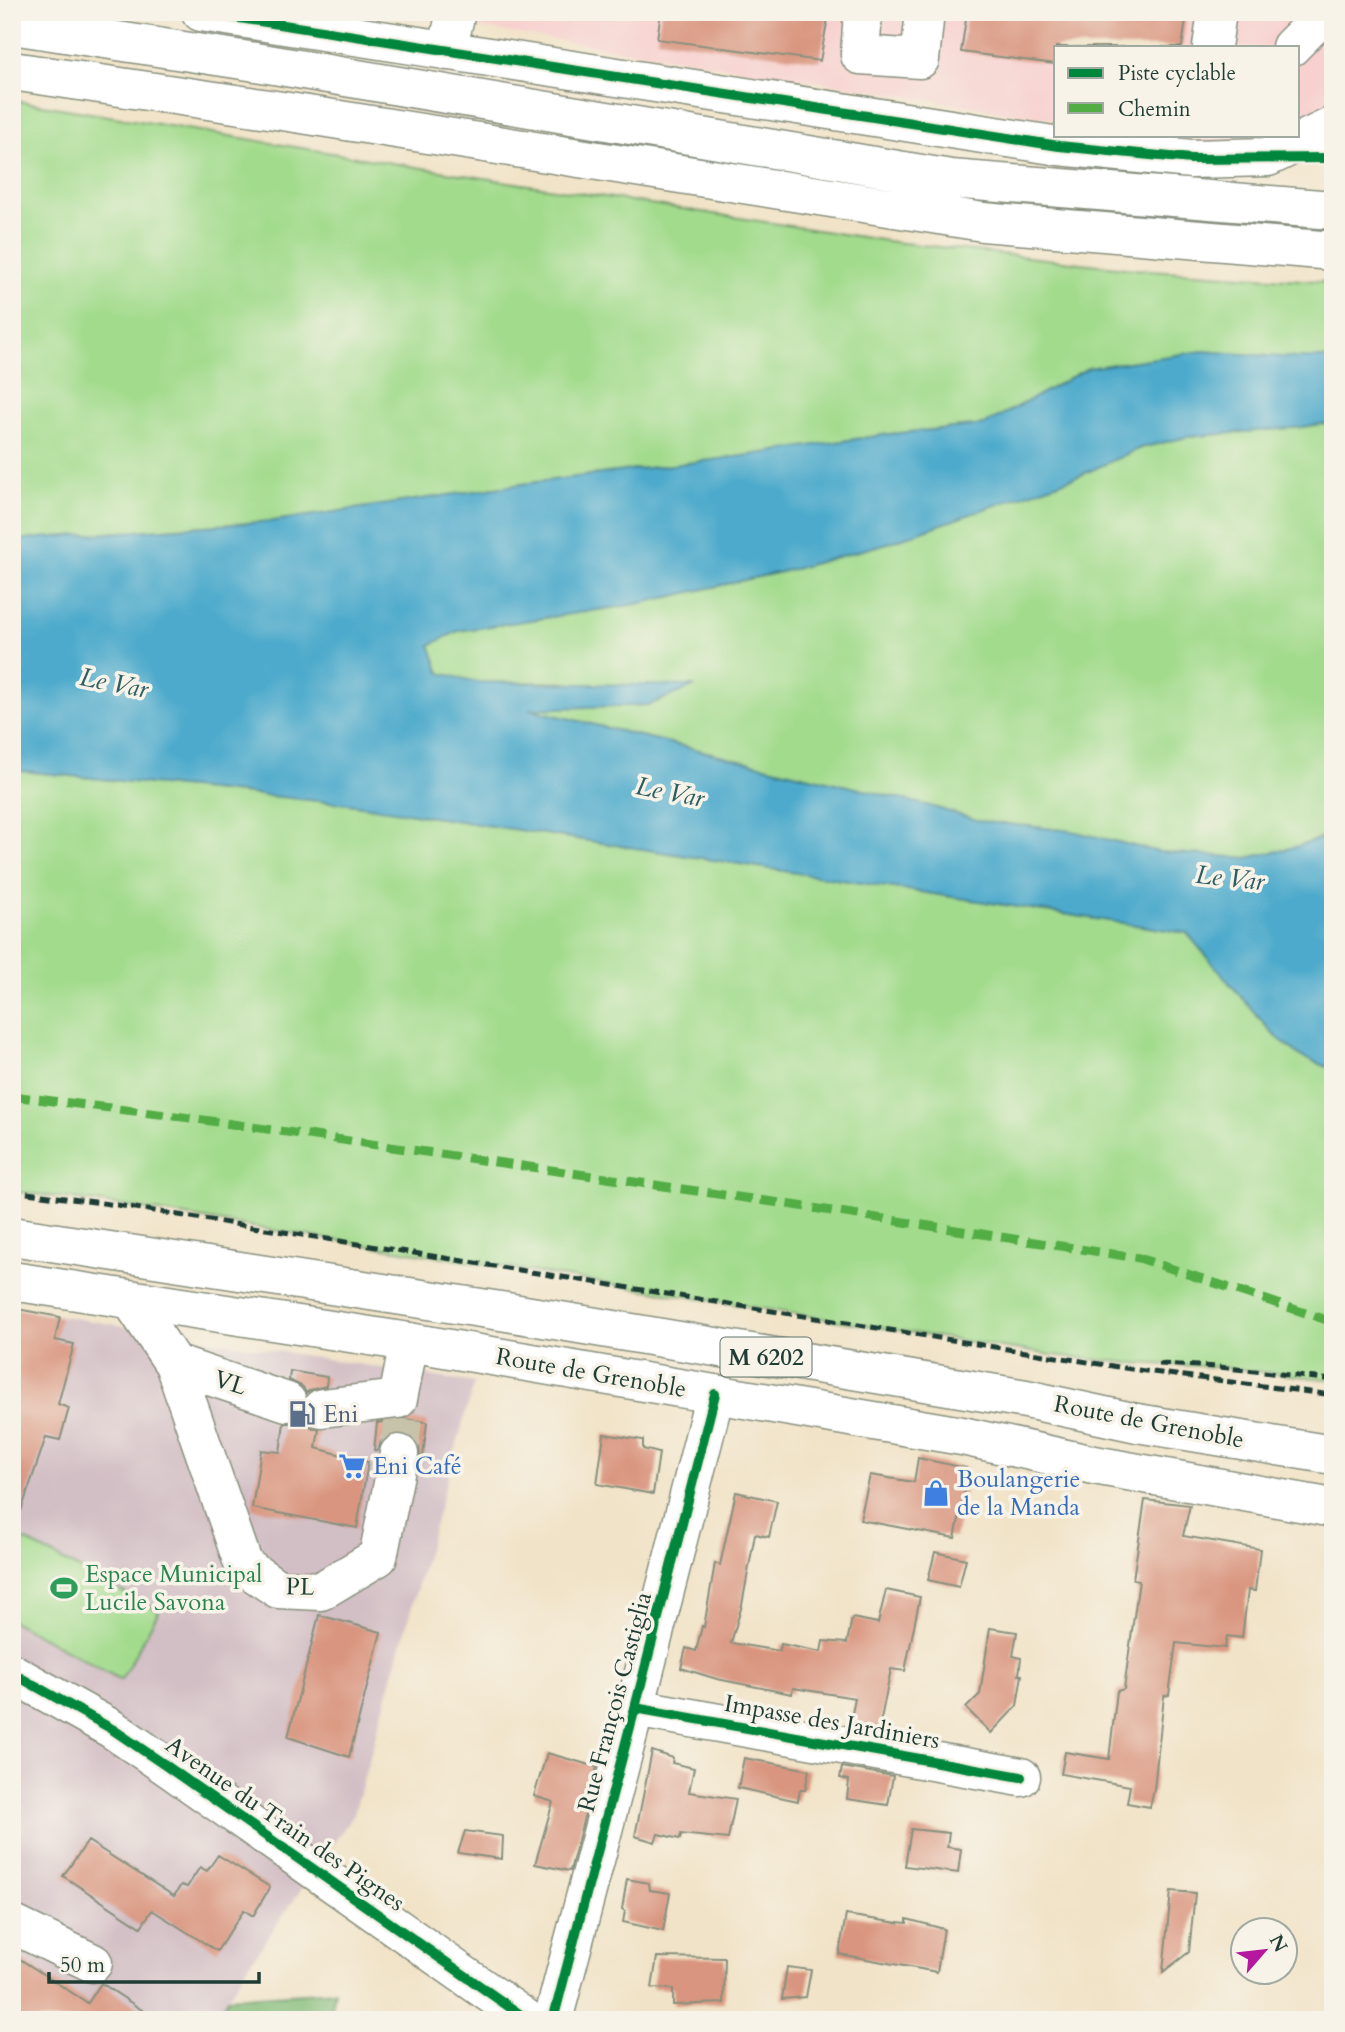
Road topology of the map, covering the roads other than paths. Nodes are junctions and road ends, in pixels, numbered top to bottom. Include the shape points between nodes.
1 (201, 12) edge
2 (456, 12) edge
3 (863, 12) edge
4 (925, 12) edge
5 (1217, 12) edge
6 (1326, 12) edge
7 (12, 25) edge
8 (1212, 46) edge
9 (1292, 46) edge
10 (447, 51) junction
11 (12, 71) edge
12 (1333, 126) edge
13 (1333, 210) edge
14 (1333, 251) edge
15 (12, 1236) edge
16 (12, 1281) edge
17 (131, 1300) junction
18 (409, 1342) junction
19 (174, 1364) junction
20 (715, 1394) junction
21 (1026, 1399) junction
22 (400, 1424) junction
23 (1333, 1431) edge
24 (962, 1436) junction
25 (1333, 1455) edge
26 (1333, 1485) edge
27 (1333, 1508) edge
28 (12, 1672) edge
29 (635, 1708) junction
30 (1021, 1777) dead end
31 (12, 1924) edge
32 (93, 1963) dead end
33 (528, 2020) edge
34 (553, 2020) edge

1 - 10 main road
2 - 10 main road
3 - 4 main road via 860,55 920,59
5 - 8 main road
6 - 9 main road
7 - 13 main road via 951,179
10 - 12 main road via 1059,146 1191,159 1268,157
11 - 14 main road via 983,222
15 - 21 main road, Route de Grenoble / M 6202 via 507,1312
16 - 17 main road, Route de Grenoble / M 6202
17 - 18 main road, Route de Grenoble / M 6202
17 - 19 main road, PL
18 - 20 main road, Route de Grenoble / M 6202
18 - 22 main road, PL
19 - 22 main road, VL via 304,1405
19 - 22 main road, PL via 244,1566 278,1589 321,1591 378,1557
20 - 24 main road, Route de Grenoble / M 6202
20 - 29 main road, Rue François Castiglia
21 - 23 main road, M 6202 via 1137,1400
21 - 25 main road, Route de Grenoble / M 6202 via 1136,1423
24 - 26 main road, M 6202 via 1098,1448
24 - 27 main road, Route de Grenoble / M 6202
28 - 33 main road, Avenue du Train des Pignes via 112,1729
29 - 30 main road, Impasse des Jardiniers
29 - 34 main road, Rue François Castiglia
31 - 32 main road

